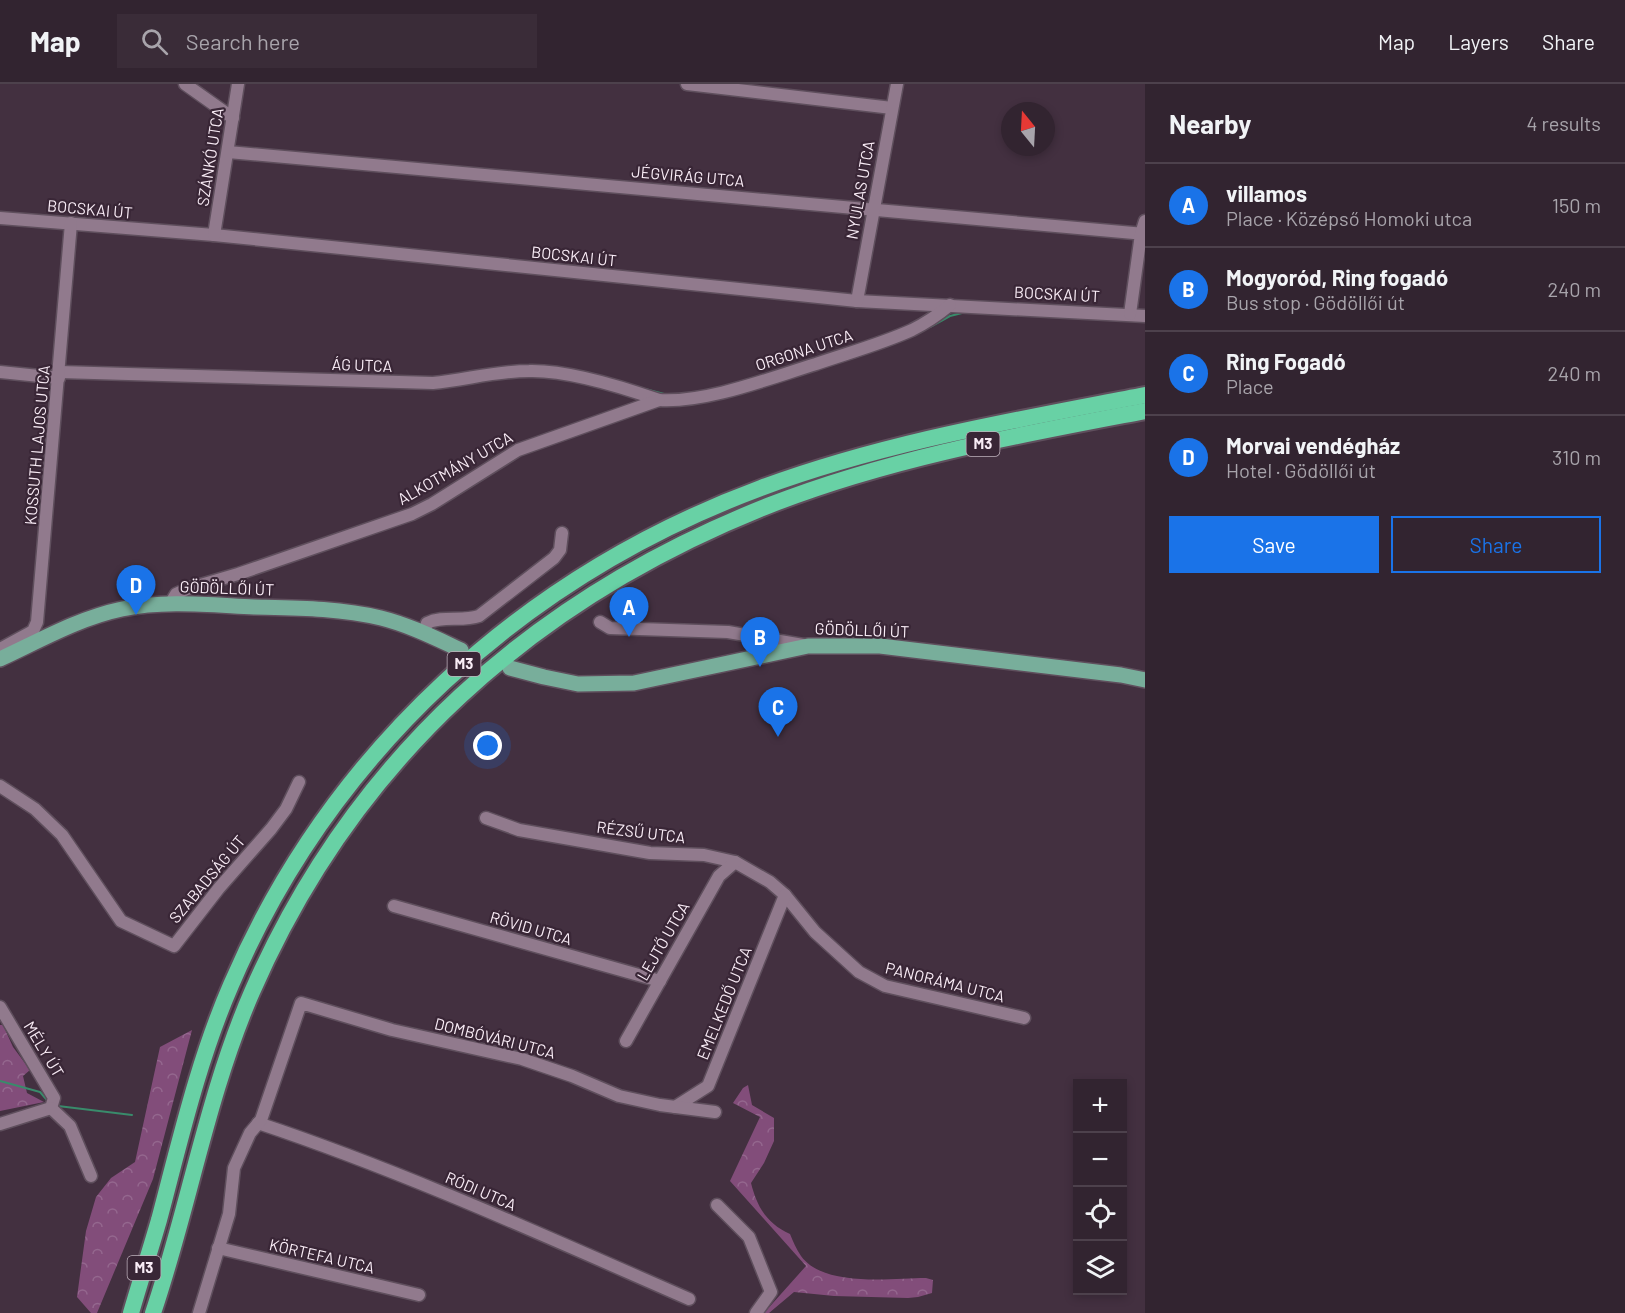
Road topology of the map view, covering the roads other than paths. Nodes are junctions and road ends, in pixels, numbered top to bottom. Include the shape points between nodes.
1 (185, 84) edge
2 (238, 84) edge
3 (687, 84) edge
4 (897, 84) edge
5 (892, 108) junction
6 (233, 118) junction
7 (228, 152) junction
8 (873, 210) junction
9 (0, 218) edge
10 (1145, 221) edge
11 (72, 224) junction
12 (1143, 234) edge
13 (214, 235) junction
14 (857, 301) junction
15 (950, 305) junction
16 (1130, 314) junction
17 (1145, 316) edge
18 (0, 372) edge
19 (59, 375) junction
20 (1145, 394) edge
21 (659, 400) junction
22 (1145, 411) edge
23 (561, 533) dead end
24 (170, 604) junction
25 (600, 622) dead end
26 (424, 633) junction
27 (808, 646) junction
28 (0, 649) edge
29 (461, 650) dead end
30 (0, 659) edge
31 (510, 668) dead end
32 (1145, 680) edge
33 (299, 782) dead end
34 (0, 786) edge
35 (486, 818) dead end
36 (735, 862) junction
37 (785, 895) junction
38 (394, 906) dead end
39 (660, 981) junction
40 (0, 1007) edge
41 (1024, 1018) dead end
42 (626, 1041) dead end
43 (675, 1107) junction
44 (51, 1108) junction
45 (715, 1112) dead end
46 (258, 1123) junction
47 (0, 1124) edge
48 (91, 1176) dead end
49 (717, 1205) dead end
50 (218, 1248) junction
51 (419, 1295) dead end
52 (689, 1299) dead end
53 (131, 1313) edge
54 (153, 1313) edge
55 (199, 1313) edge
56 (756, 1313) edge

1 - 6 street
2 - 6 street, SZÁNKÓ UTCA
3 - 5 street
4 - 5 street, NYULAS UTCA
5 - 8 street, NYULAS UTCA
6 - 7 street, SZÁNKÓ UTCA
7 - 8 street, JÉGVIRÁG UTCA
7 - 13 street, SZÁNKÓ UTCA
8 - 12 street, JÉGVIRÁG UTCA
8 - 14 street, NYULAS UTCA
9 - 11 street, BOCSKAI ÚT
10 - 12 street
11 - 13 street, BOCSKAI ÚT
11 - 19 street, KOSSUTH LAJOS UTCA
12 - 16 street
13 - 14 street, BOCSKAI ÚT
14 - 15 street, BOCSKAI ÚT
15 - 16 street, BOCSKAI ÚT
15 - 21 street, ORGONA UTCA via 913,330 862,349 719,392 684,400
16 - 17 street, BOCSKAI ÚT
18 - 19 street, ÁG UTCA
19 - 21 street, ÁG UTCA via 433,383 538,371
19 - 28 street, KOSSUTH LAJOS UTCA via 36,627
20 - 53 highway, M3 via 908,444 808,472 718,505 633,545 573,581 513,623 451,675 394,732 349,785 305,846 267,911 232,982 196,1081
21 - 24 street, ALKOTMÁNY UTCA via 518,450 405,517 188,589 177,594
22 - 54 highway, M3 via 930,456 771,505 678,545 613,581 556,618 485,673 432,723 364,801 324,857 281,931 253,989 221,1073
23 - 26 street via 560,550 554,558 479,616 434,620 427,623
24 - 26 main road, GÖDÖLLŐI ÚT via 325,610 380,618
24 - 30 main road, GÖDÖLLŐI ÚT via 102,615
25 - 27 street via 610,628 728,632
26 - 29 main road, GÖDÖLLŐI ÚT
27 - 31 main road, GÖDÖLLŐI ÚT via 634,683 578,684
27 - 32 main road, GÖDÖLLŐI ÚT via 880,646
33 - 34 street, SZABADSÁG ÚT via 271,829 174,946 121,921 62,835 35,809
35 - 36 street, RÉZSŰ UTCA via 530,832 650,853 704,855
36 - 37 street, RÉZSŰ UTCA
36 - 39 street, LEJTŐ UTCA via 719,876
37 - 41 street, PANORÁMA UTCA via 816,932 873,981
37 - 43 street, EMELKEDŐ UTCA via 708,1086
38 - 39 street, RÖVID UTCA
39 - 42 street, LEJTŐ UTCA
40 - 44 street, MÉLY ÚT via 54,1098
43 - 45 street, DOMBÓVÁRI UTCA
43 - 46 street, DOMBÓVÁRI UTCA via 619,1096 522,1059 392,1030 301,1003
44 - 47 street
44 - 48 street, MÉLY ÚT via 70,1126
46 - 50 street via 234,1168 229,1214
46 - 52 street, RÓDI UTCA via 327,1146 458,1199
49 - 56 street via 749,1237 771,1292
50 - 51 street, KÖRTEFA UTCA
50 - 55 street

